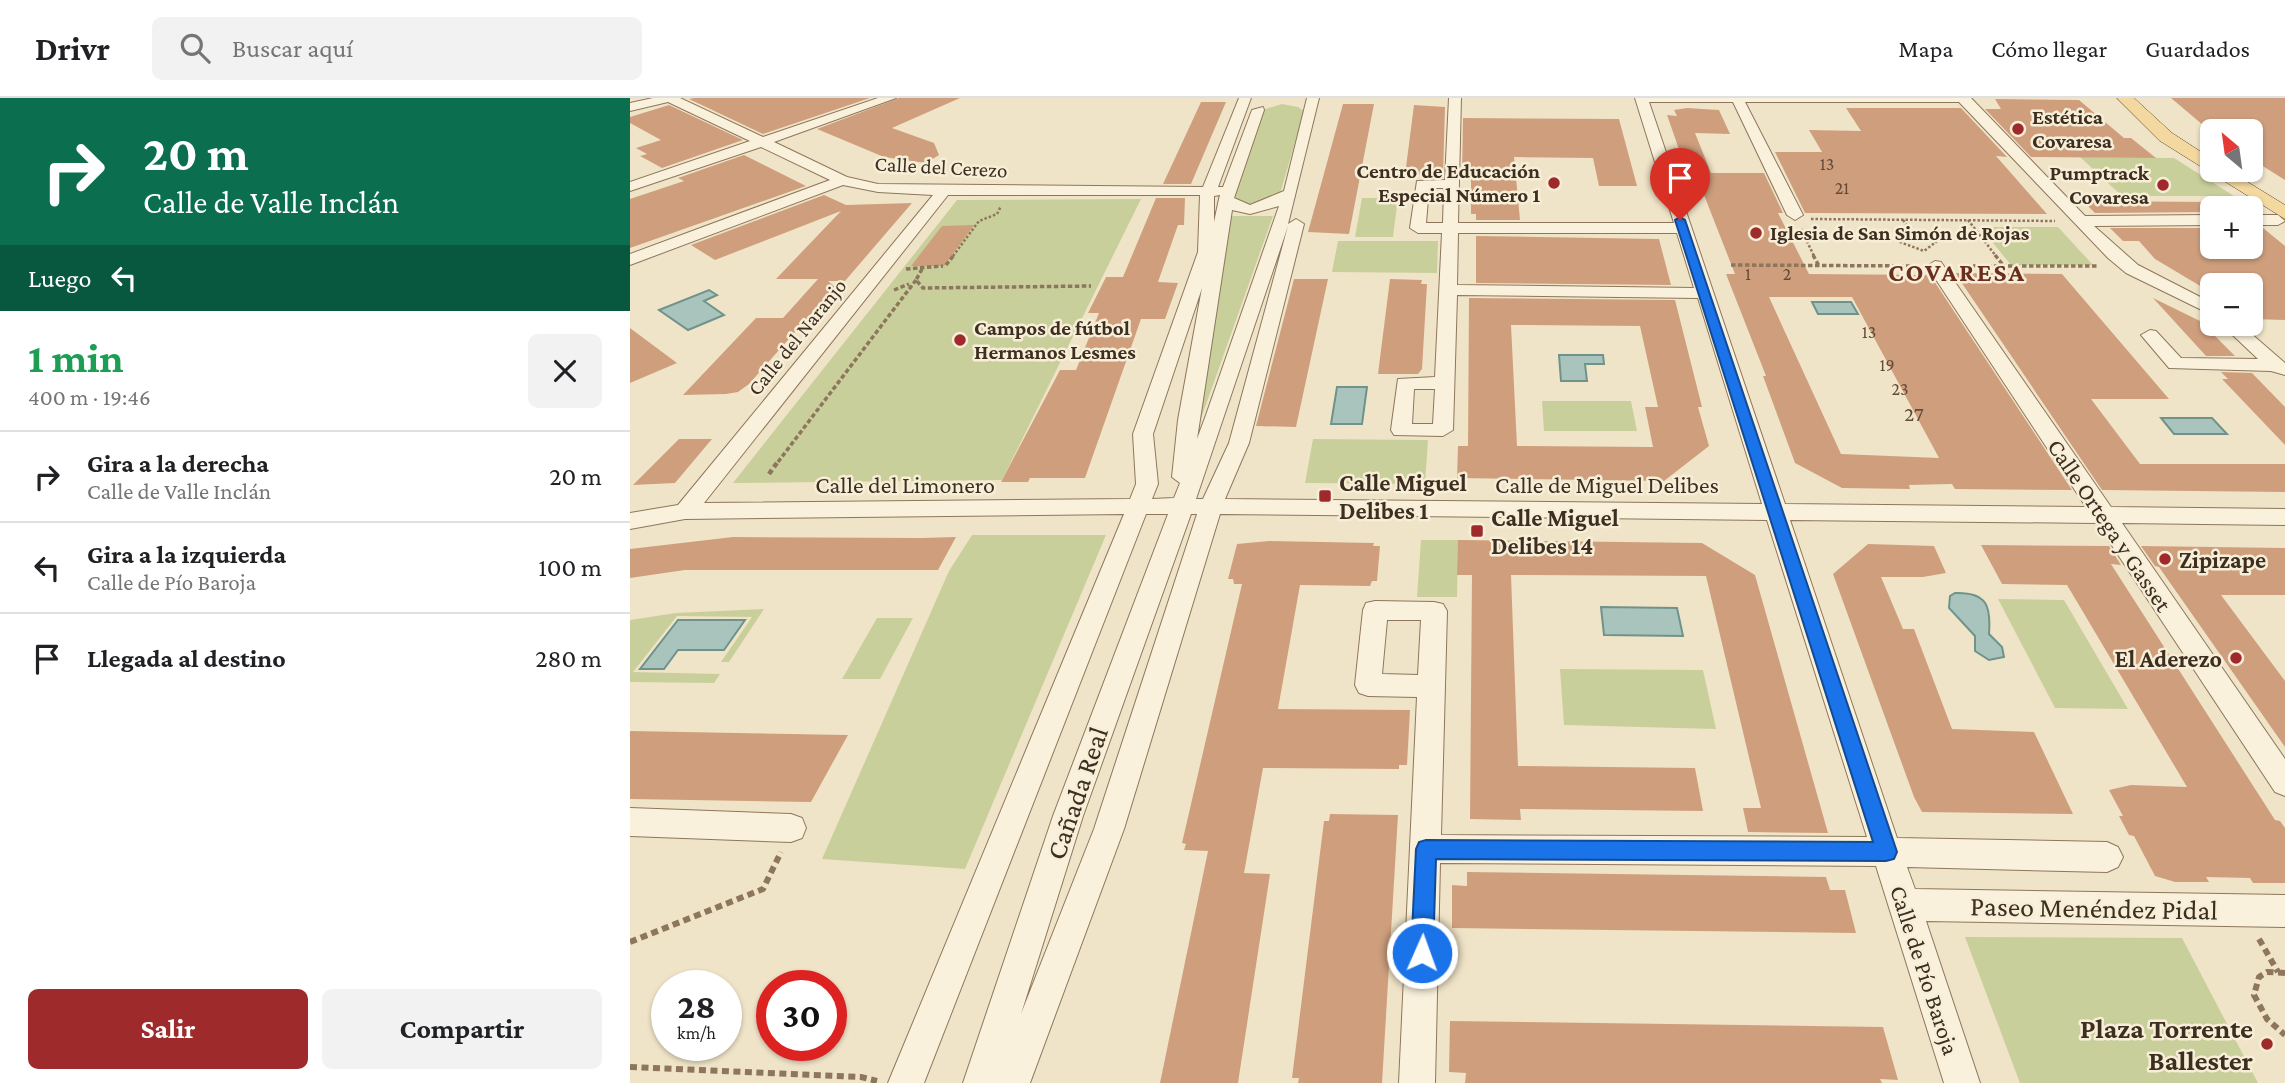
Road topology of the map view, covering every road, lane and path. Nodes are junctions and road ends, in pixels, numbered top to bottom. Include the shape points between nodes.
1 (669, 98) edge
2 (890, 98) edge
3 (1245, 98) edge
4 (1262, 98) edge
5 (1313, 98) edge
6 (1329, 98) edge
7 (1455, 98) edge
8 (1642, 98) edge
9 (1675, 98) edge
10 (1737, 98) edge
11 (2125, 98) edge
12 (2143, 98) edge
13 (1782, 99) edge
14 (1964, 99) edge
15 (630, 107) edge
16 (765, 143) junction
17 (2200, 149) edge
18 (2200, 159) edge
19 (842, 180) junction
20 (2239, 182) edge
21 (2249, 182) edge
22 (1452, 184) junction
23 (630, 187) edge
24 (944, 191) junction
25 (1290, 193) junction
26 (1221, 194) junction
27 (1002, 200) dead end
28 (2283, 206) edge
29 (2263, 214) edge
30 (1796, 217) joint
31 (1810, 219) dead end
32 (1903, 220) junction
33 (1968, 220) junction
34 (2062, 220) dead end
35 (2200, 220) edge
36 (2079, 221) junction
37 (1451, 228) junction
38 (1682, 228) junction
39 (1913, 234) junction
40 (1930, 258) junction
41 (630, 260) edge
42 (1731, 265) dead end
43 (1819, 266) junction
44 (2004, 266) junction
45 (2104, 266) dead end
46 (898, 269) dead end
47 (922, 269) junction
48 (914, 281) junction
49 (1091, 286) dead end
50 (894, 290) dead end
51 (1449, 290) junction
52 (1704, 293) junction
53 (2200, 304) edge
54 (2150, 335) dead end
55 (2243, 336) edge
56 (2280, 369) edge
57 (1445, 383) dead end
58 (769, 474) dead end
59 (1180, 506) junction
60 (1211, 506) junction
61 (1139, 507) junction
62 (685, 511) junction
63 (1773, 511) junction
64 (2104, 517) junction
65 (2285, 517) edge
66 (630, 522) edge
67 (1431, 686) dead end
68 (2285, 783) edge
69 (630, 822) edge
70 (791, 828) joint
71 (1426, 849) junction
72 (1886, 852) junction
73 (2107, 857) dead end
74 (1904, 905) junction
75 (2285, 911) edge
76 (630, 942) edge
77 (2285, 973) edge
78 (2285, 1035) edge
79 (630, 1066) edge
80 (885, 1083) edge
81 (906, 1083) edge
82 (981, 1083) edge
83 (1012, 1083) edge
84 (1418, 1083) edge
85 (1962, 1083) edge

1 - 15 street
1 - 16 street, Calle del Cerezo
2 - 16 street
3 - 26 street
4 - 26 street, Cañada Real
5 - 25 street, Cañada Real
6 - 60 street via 1239,443
7 - 22 street
8 - 9 street
8 - 38 street, Calle de Pío Baroja
9 - 10 street
10 - 13 street
10 - 30 street
11 - 18 main road via 2166,137
12 - 17 main road
13 - 14 street
14 - 36 street
16 - 19 street, Calle del Cerezo
16 - 23 street
19 - 24 street, Calle del Cerezo via 877,188
19 - 41 street
20 - 28 main road
21 - 28 main road
22 - 37 street
22 - 37 street via 1423,184 1418,228
24 - 26 street, Calle del Cerezo
24 - 62 street, Calle del Naranjo
25 - 26 street via 1268,207 1252,209 1235,208
25 - 59 street, Cañada Real via 1216,415
26 - 59 street, Cañada Real
26 - 61 street via 1143,434 1149,479
27 - 47 path via 999,212 979,221 944,265
28 - 29 street
30 - 43 path
31 - 32 path
32 - 33 path
32 - 39 path
33 - 34 path
33 - 44 path
35 - 36 street
36 - 53 street via 2132,269
37 - 38 street
37 - 51 street
38 - 52 street, Calle de Pío Baroja
39 - 40 path via 1936,242
39 - 40 path via 1900,242
40 - 43 path
40 - 44 path
40 - 64 street, Calle Ortega y Gasset
42 - 43 path
44 - 45 path
46 - 47 path
47 - 48 path
48 - 49 path via 923,288
48 - 50 path
48 - 58 path
51 - 52 street
51 - 57 street
52 - 63 street, Calle de Pío Baroja
54 - 56 street via 2176,364
55 - 56 street
59 - 60 street, Calle de Miguel Delibes
59 - 61 street, Calle del Limonero
59 - 82 street, Cañada Real via 1068,816
60 - 63 street, Calle de Miguel Delibes
60 - 83 street via 1109,828
61 - 62 street, Calle del Limonero
61 - 81 street
62 - 66 street, Calle del Limonero
63 - 64 street, Calle de Miguel Delibes
63 - 72 street, Calle de Pío Baroja
64 - 65 street, Calle de Miguel Delibes
64 - 68 street, Calle Ortega y Gasset
67 - 71 street
69 - 70 street
70 - 76 path via 763,889
71 - 72 street
71 - 84 street
72 - 73 street
72 - 74 street, Calle de Pío Baroja
74 - 75 street, Paseo Menéndez Pidal
74 - 85 street, Calle de Pío Baroja
77 - 78 path via 2259,976 2255,995 2267,1019
79 - 80 path via 861,1077

